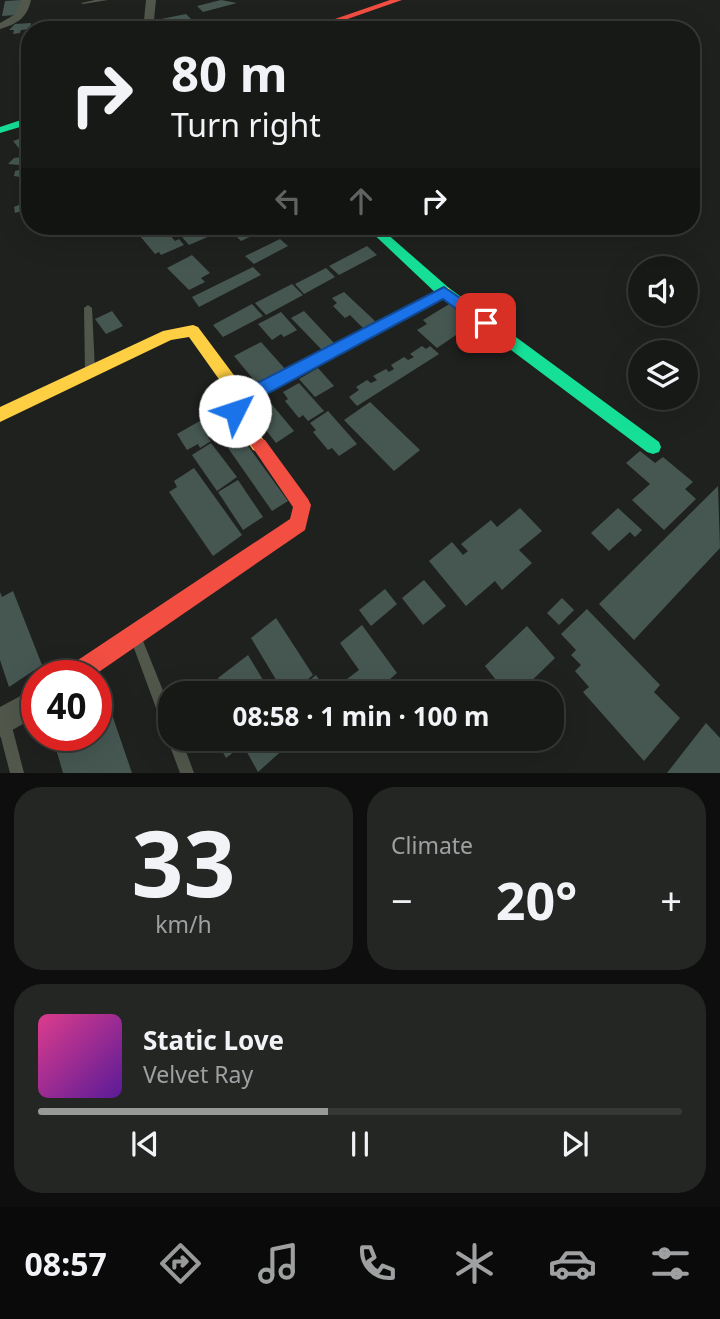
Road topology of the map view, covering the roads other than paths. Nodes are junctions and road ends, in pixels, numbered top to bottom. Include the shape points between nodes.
1 (26, 0) edge
2 (106, 0) edge
3 (151, 0) edge
4 (398, 0) edge
5 (83, 3) dead end
6 (149, 21) edge
7 (334, 21) edge
8 (0, 26) edge
9 (21, 123) edge
10 (0, 130) edge
11 (381, 235) edge
12 (444, 292) junction
13 (88, 308) dead end
14 (90, 371) junction
15 (242, 399) junction
16 (0, 415) edge
17 (653, 447) dead end
18 (135, 636) junction
19 (98, 660) edge
20 (158, 696) edge
21 (21, 710) edge
22 (2, 722) edge
23 (179, 751) edge
24 (17, 773) edge
25 (187, 773) edge

1 - 8 street via 18,19
2 - 5 lane
3 - 6 street
4 - 7 main road
9 - 10 main road
11 - 12 main road
12 - 15 main road
12 - 17 main road
13 - 14 lane
14 - 15 main road via 169,335 193,331
14 - 16 main road
15 - 18 main road via 235,411 302,505 298,524
18 - 19 main road
18 - 20 lane
21 - 22 street
22 - 24 lane
23 - 25 lane

